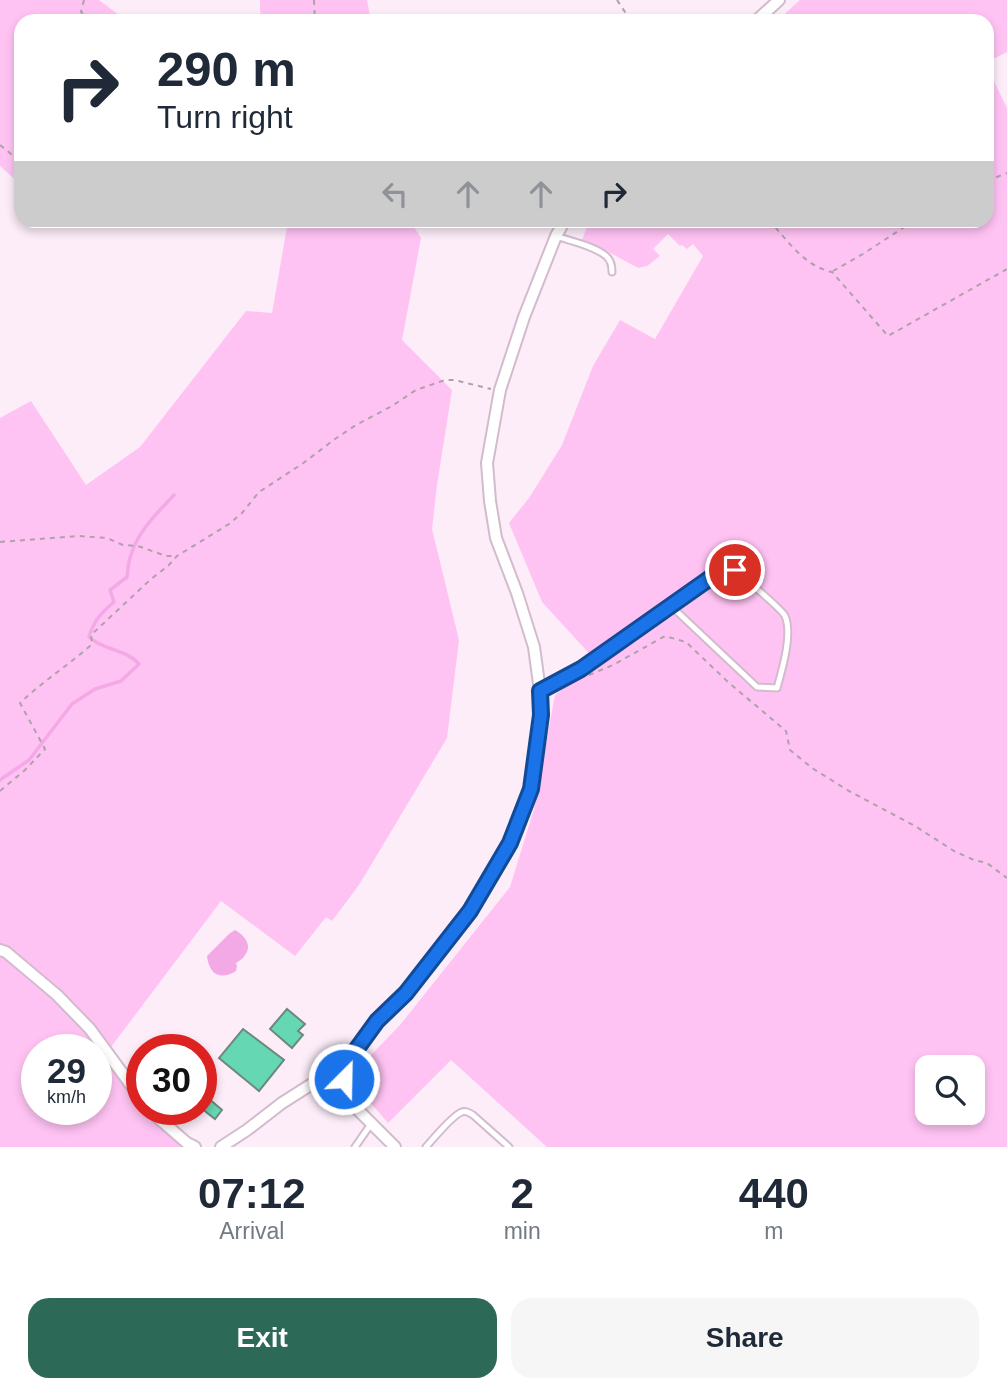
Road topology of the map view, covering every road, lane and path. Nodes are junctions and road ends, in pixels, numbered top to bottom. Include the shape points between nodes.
1 (779, 0) edge
2 (764, 14) edge
3 (0, 145) edge
4 (14, 156) edge
5 (560, 228) edge
6 (776, 228) edge
7 (902, 228) edge
8 (556, 236) junction
9 (1007, 269) edge
10 (612, 272) dead end
11 (832, 272) junction
12 (500, 390) junction
13 (0, 542) edge
14 (177, 556) junction
15 (670, 605) junction
16 (565, 677) junction
17 (540, 691) junction
18 (0, 790) edge
19 (1007, 878) edge
20 (0, 950) edge
21 (348, 1061) junction
22 (126, 1078) edge
23 (319, 1080) junction
24 (347, 1094) junction
25 (371, 1124) junction
26 (166, 1125) edge
27 (195, 1147) edge
28 (221, 1147) edge
29 (355, 1147) edge
30 (395, 1147) edge
31 (426, 1147) edge
32 (509, 1147) edge

1 - 2 street
3 - 4 path
5 - 8 street
6 - 11 path via 805,260
7 - 11 path
8 - 10 lane via 606,255
8 - 12 street
9 - 11 path via 888,336
12 - 14 path via 445,380 416,390 274,481 229,524
12 - 17 street via 487,463 490,501 496,538 534,647
13 - 14 path via 107,538
14 - 18 path via 91,635 92,644 20,703 45,749
15 - 15 lane via 757,687 777,688 786,644 784,614 735,570 713,576
15 - 16 lane
16 - 17 lane
16 - 19 path via 576,680 613,665 665,636 686,642 786,731 790,750 812,768
17 - 21 street via 531,789 510,843 470,911
20 - 22 street via 57,995 90,1029
21 - 23 street
21 - 24 street
23 - 24 street
23 - 28 street
24 - 25 street
25 - 29 lane
25 - 30 street
26 - 27 street
31 - 32 lane via 462,1111 473,1115

